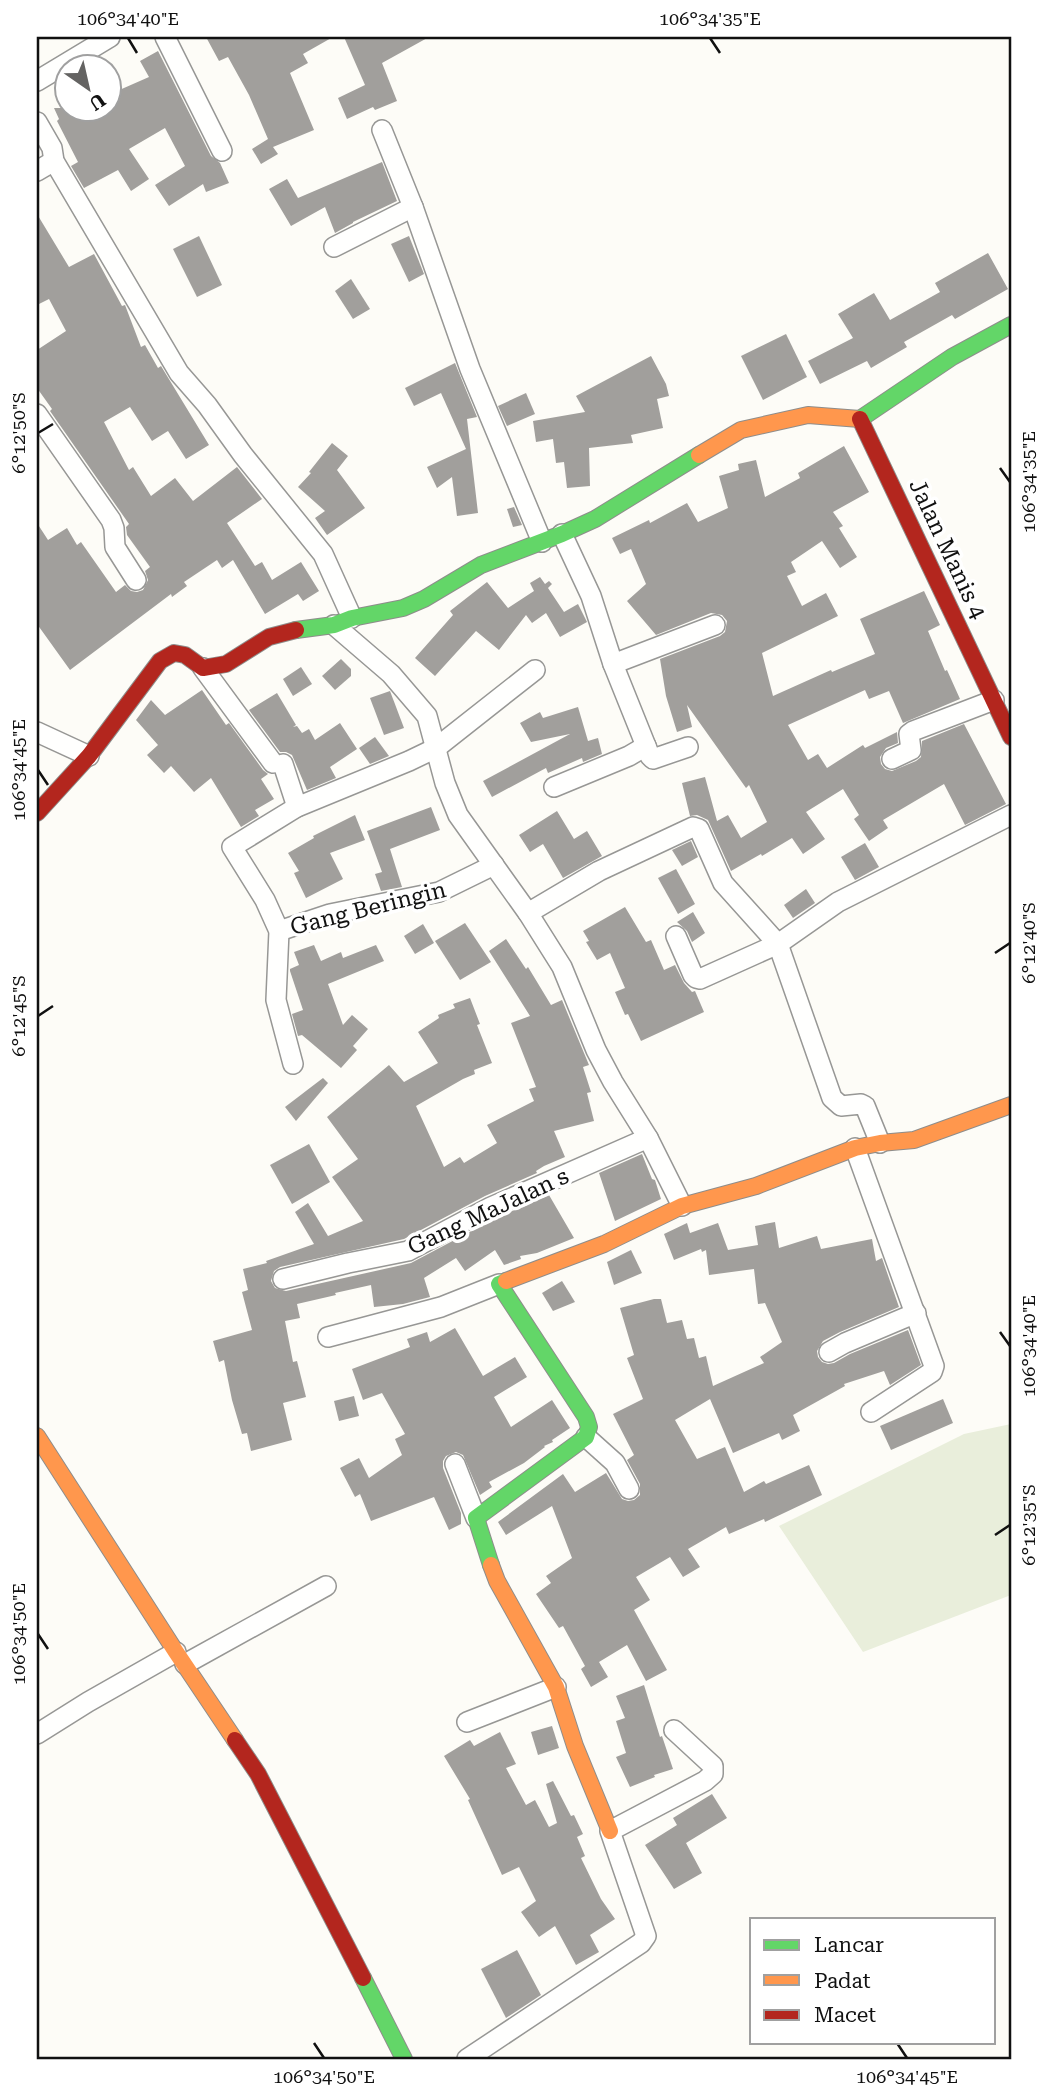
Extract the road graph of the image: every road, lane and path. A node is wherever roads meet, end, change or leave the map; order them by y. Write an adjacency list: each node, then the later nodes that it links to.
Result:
1 (110, 37): 3 (street)
2 (165, 37): 6 (street)
3 (37, 81)
4 (37, 122): 7 (street)
5 (382, 130): 9 (street)
6 (222, 151)
7 (54, 161): 8 (street); 17 (street)
8 (37, 171)
9 (414, 207): 10 (street); 15 (street)
10 (334, 247)
11 (1011, 325): 13 (street)
12 (37, 414): 16 (street)
13 (860, 419): 14 (street); 22 (street, Jalan Manis 4)
14 (562, 534): 15 (street); 19 (street)
15 (542, 542): 17 (street)
16 (136, 580)
17 (343, 622): 20 (street); 27 (street)
18 (715, 625): 19 (street)
19 (613, 664): 25 (street)
20 (203, 668): 28 (street); 31 (street)
21 (535, 670): 27 (street)
22 (987, 703): 24 (street, Jalan Manis 4); 29 (street)
23 (37, 732): 28 (street)
24 (1011, 737)
25 (646, 746): 26 (street); 30 (street)
26 (688, 747)
27 (436, 748): 31 (street); 34 (street)
28 (89, 756): 32 (street)
29 (892, 759)
30 (554, 787)
31 (297, 807): 36 (street)
32 (37, 814)
33 (1011, 814): 38 (street)
34 (494, 865): 35 (street); 36 (street, Gang Beringin)
35 (528, 913): 38 (street); 41 (street)
36 (279, 931): 39 (street)
37 (676, 936): 38 (street)
38 (778, 943): 42 (street)
39 (293, 1064)
40 (1011, 1105): 42 (street)
41 (648, 1138): 44 (street); 45 (street, Gang MaJalan s)
42 (880, 1143): 43 (street)
43 (855, 1148): 44 (street); 47 (street)
44 (682, 1206): 46 (street)
45 (283, 1279)
46 (499, 1283): 48 (street); 52 (street)
47 (916, 1313): 49 (street); 50 (street)
48 (328, 1337)
49 (830, 1352)
50 (871, 1412)
51 (37, 1436): 57 (street)
52 (586, 1437): 54 (street); 55 (street)
53 (455, 1464): 55 (street)
54 (629, 1489)
55 (477, 1518): 58 (street)
56 (326, 1586): 57 (street)
57 (181, 1658): 61 (street); 63 (street)
58 (556, 1688): 59 (street); 62 (street)
59 (467, 1722)
60 (674, 1730): 62 (street)
61 (37, 1734)
62 (610, 1831): 64 (street)
63 (404, 2059)
64 (467, 2059)

